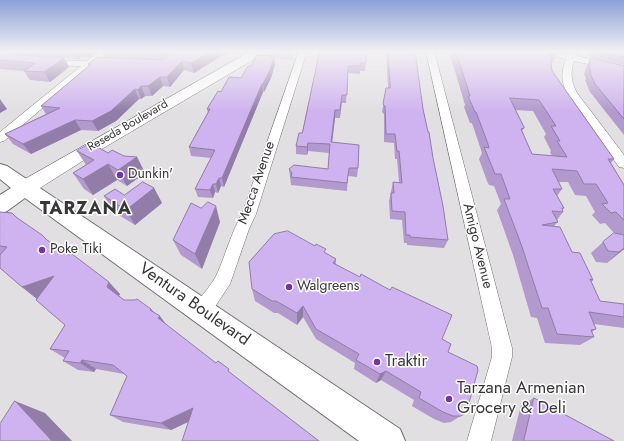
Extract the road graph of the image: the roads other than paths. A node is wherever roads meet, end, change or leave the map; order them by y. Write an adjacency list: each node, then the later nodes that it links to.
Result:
1 (80, 72): 6 (street)
2 (223, 72): 9 (main road, Reseda Boulevard)
3 (296, 72): 11 (street, Mecca Avenue)
4 (435, 72): 13 (street, Amigo Avenue)
5 (567, 72): 7 (street)
6 (0, 138)
7 (624, 164)
8 (0, 170): 9 (main road, Ventura Boulevard)
9 (25, 188): 10 (main road, Reseda Boulevard); 11 (main road, Ventura Boulevard)
10 (0, 206)
11 (202, 310): 12 (main road, Ventura Boulevard)
12 (388, 441)
13 (479, 441)

